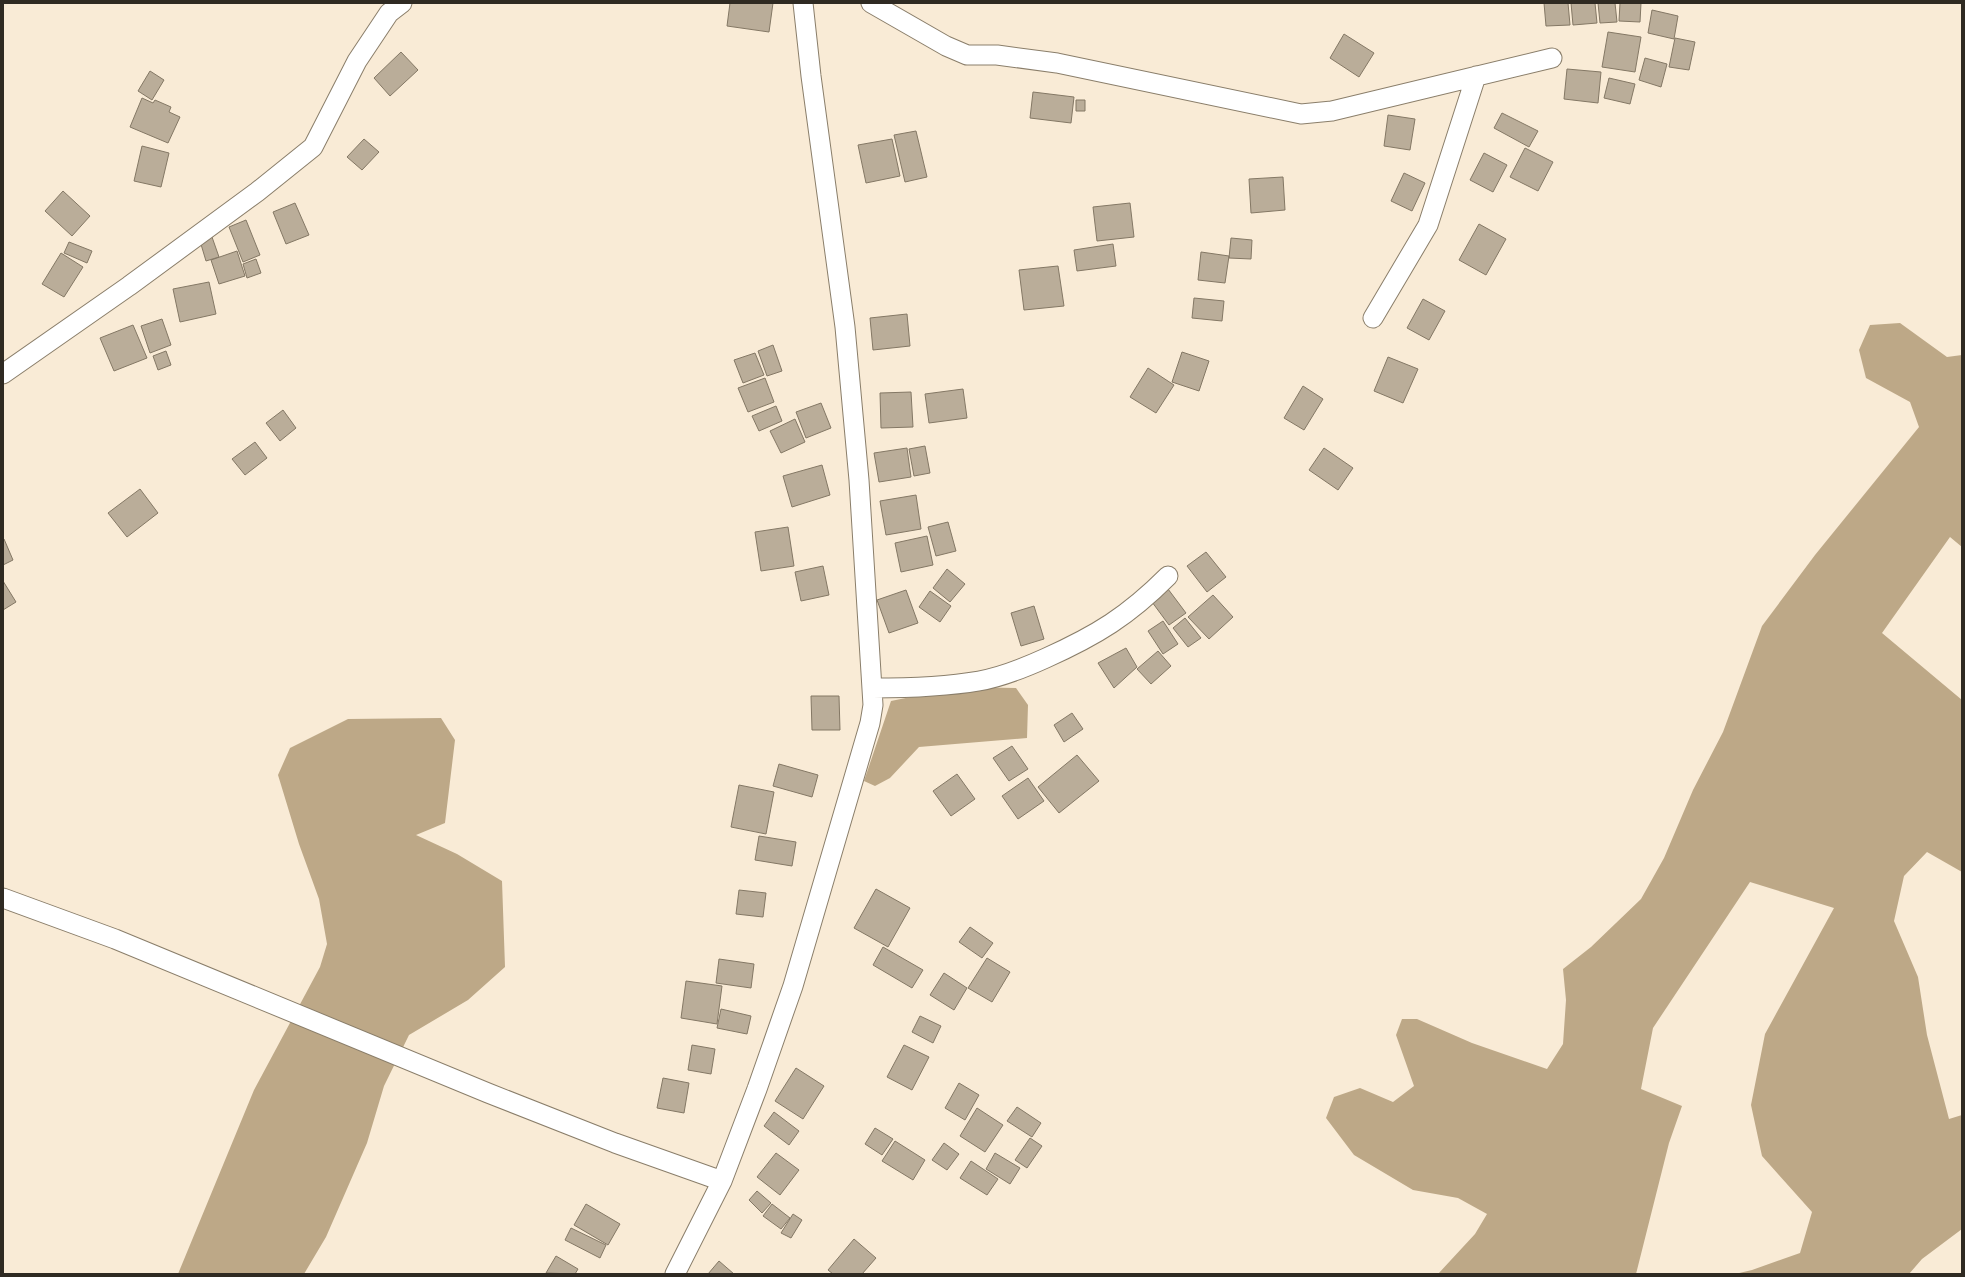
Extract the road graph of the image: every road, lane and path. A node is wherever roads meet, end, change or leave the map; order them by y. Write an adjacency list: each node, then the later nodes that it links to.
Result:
1 (402, 3): 7 (street)
2 (803, 3): 9 (street)
3 (871, 3): 5 (street)
4 (1552, 58): 5 (street)
5 (1476, 76): 6 (street)
6 (1373, 318)
7 (3, 374)
8 (1168, 576): 9 (street)
9 (873, 688): 11 (street)
10 (3, 898): 11 (street)
11 (722, 1181): 12 (street)
12 (674, 1274)

